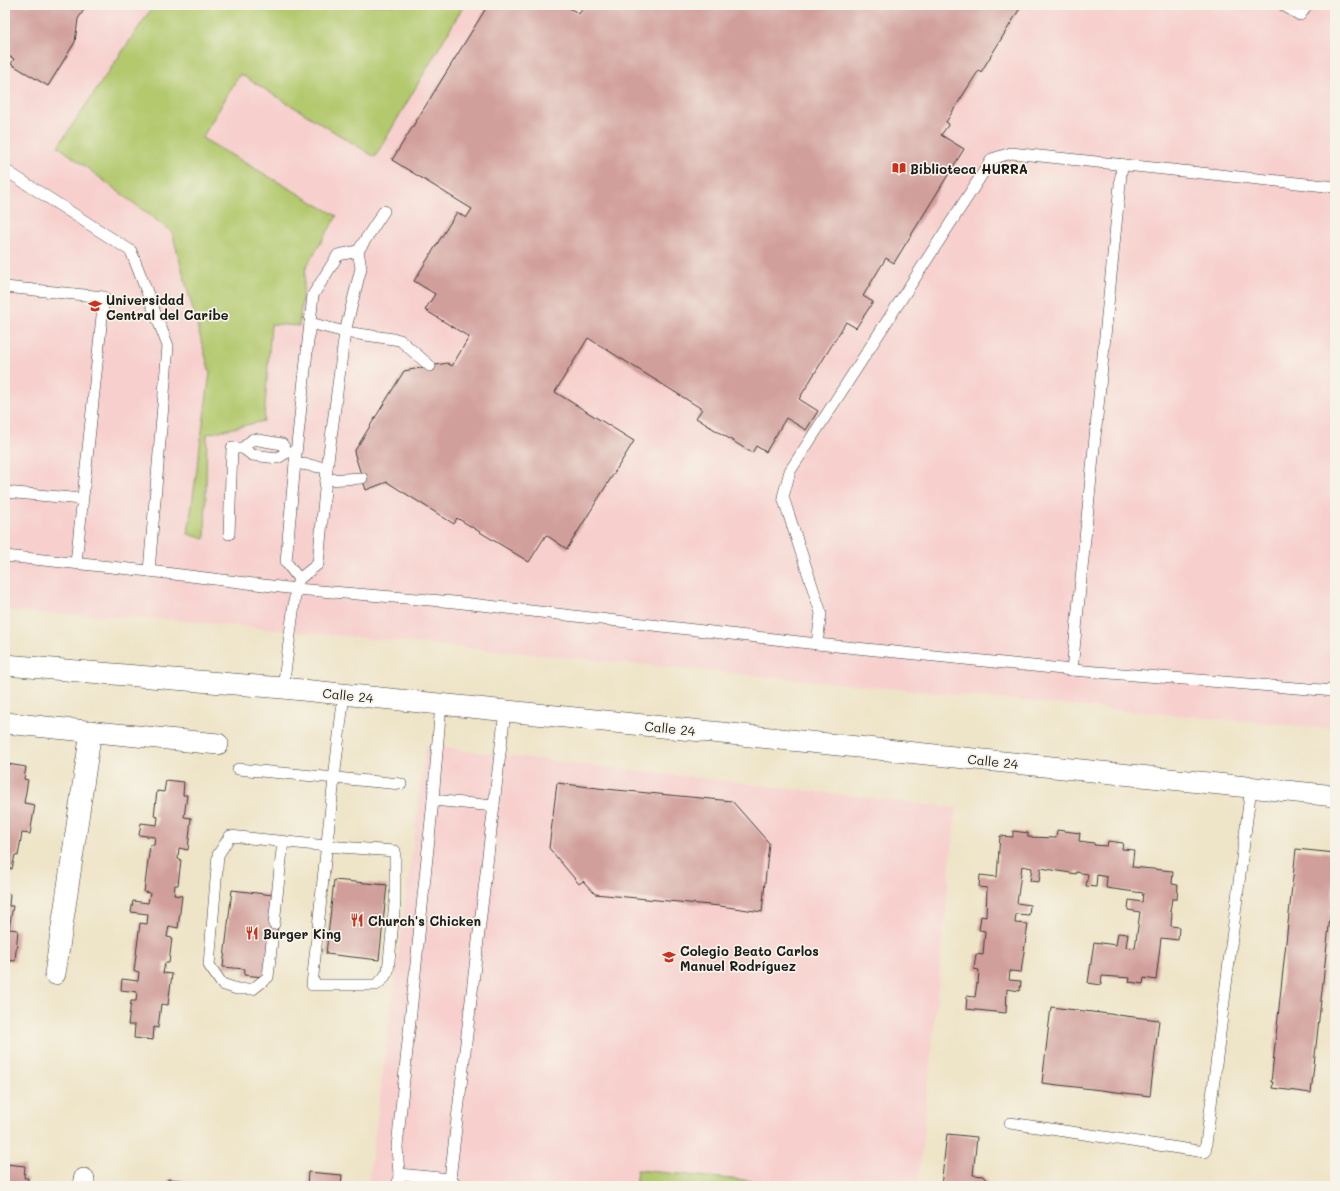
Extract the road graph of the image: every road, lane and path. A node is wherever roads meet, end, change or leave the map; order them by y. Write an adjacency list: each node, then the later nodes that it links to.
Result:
1 (1283, 5): 2 (lane)
2 (1307, 5)
3 (1122, 164): 5 (lane); 24 (lane); 26 (lane)
4 (5, 170): 22 (lane)
5 (1335, 186)
6 (384, 211): 7 (lane)
7 (358, 251): 9 (lane); 10 (lane)
8 (5, 287): 18 (lane)
9 (310, 323): 10 (lane); 13 (lane)
10 (345, 332): 11 (lane); 14 (lane)
11 (430, 366)
12 (243, 448): 13 (lane); 13 (lane); 19 (lane)
13 (293, 456): 14 (lane); 23 (lane)
14 (327, 468): 16 (lane)
15 (362, 478): 16 (lane)
16 (327, 480): 23 (lane)
17 (5, 492): 18 (lane)
18 (82, 499): 21 (lane)
19 (229, 534)
20 (5, 556): 21 (lane)
21 (76, 564): 22 (lane)
22 (149, 572): 23 (lane)
23 (297, 584): 24 (lane); 27 (lane)
24 (817, 644): 26 (lane)
25 (5, 665): 27 (street, Calle 24)
26 (1072, 670): 28 (lane)
27 (284, 688): 29 (street, Calle 24)
28 (1335, 691)
29 (344, 694): 30 (street, Calle 24); 36 (lane)
30 (441, 704): 31 (street, Calle 24); 40 (lane)
31 (505, 711): 38 (street, Calle 24); 41 (lane)
32 (5, 723): 33 (street)
33 (91, 731): 34 (street); 46 (street)
34 (218, 744)
35 (238, 769): 36 (lane)
36 (333, 779): 37 (lane); 43 (lane)
37 (401, 784)
38 (1251, 786): 39 (street, Calle 24); 47 (lane)
39 (1335, 796)
40 (433, 800): 41 (lane); 48 (lane)
41 (494, 806): 49 (lane)
42 (283, 841): 43 (lane); 44 (lane); 45 (lane)
43 (326, 846): 43 (lane)
44 (274, 924)
45 (272, 941)
46 (55, 974)
47 (1010, 1123)
48 (399, 1174): 49 (lane); 50 (lane)
49 (454, 1183)
50 (398, 1186)

